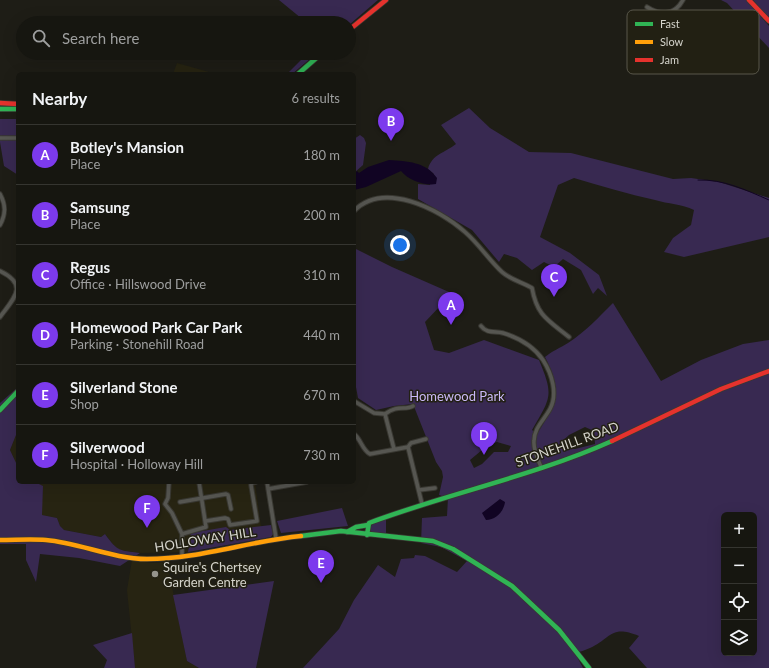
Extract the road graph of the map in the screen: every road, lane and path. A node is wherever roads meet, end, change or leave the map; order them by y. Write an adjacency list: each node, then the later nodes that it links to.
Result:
1 (386, 0): 10 (main road)
2 (683, 0): 6 (street)
3 (749, 0): 8 (main road)
4 (647, 7): 5 (street)
5 (654, 10)
6 (676, 10)
7 (759, 10): 9 (main road)
8 (759, 10)
9 (769, 21)
10 (356, 24)
11 (314, 60): 12 (main road)
12 (300, 72)
13 (0, 103): 14 (main road)
14 (16, 104)
15 (0, 109): 16 (main road)
16 (16, 109)
17 (0, 138): 18 (street)
18 (16, 138)
19 (0, 194): 21 (street)
20 (356, 209): 27 (street)
21 (0, 225)
22 (0, 271): 23 (street)
23 (16, 283)
24 (16, 294): 25 (street)
25 (0, 317)
26 (481, 326): 38 (street)
27 (569, 337)
28 (769, 371): 38 (main road, STONEHILL ROAD)
29 (16, 393): 32 (main road)
30 (356, 402): 33 (street)
31 (413, 406): 33 (street)
32 (0, 410)
33 (385, 414): 37 (street)
34 (356, 436): 37 (street)
35 (426, 439): 36 (street)
36 (408, 447): 37 (street); 46 (street)
37 (394, 449)
38 (541, 467): 49 (main road, STONEHILL ROAD)
39 (169, 484): 54 (street)
40 (199, 484): 47 (street)
41 (252, 484): 51 (street)
42 (267, 484): 45 (street)
43 (296, 484): 45 (street)
44 (435, 488): 46 (street)
45 (268, 489): 56 (street)
46 (419, 490): 49 (street)
47 (202, 498): 48 (street); 50 (street); 51 (street)
48 (180, 502)
49 (422, 504): 52 (main road, STONEHILL ROAD)
50 (231, 509)
51 (206, 521): 54 (street)
52 (368, 525): 53 (main road, STONEHILL ROAD); 55 (main road)
53 (348, 532): 55 (main road, HOLLOWAY HILL); 56 (main road, HOLLOWAY HILL)
54 (182, 534): 58 (street)
55 (367, 535): 59 (main road, HOLLOWAY HILL)
56 (276, 538): 58 (main road, HOLLOWAY HILL)
57 (0, 540): 58 (main road, HOLLOWAY HILL)
58 (182, 557)
59 (589, 668)

